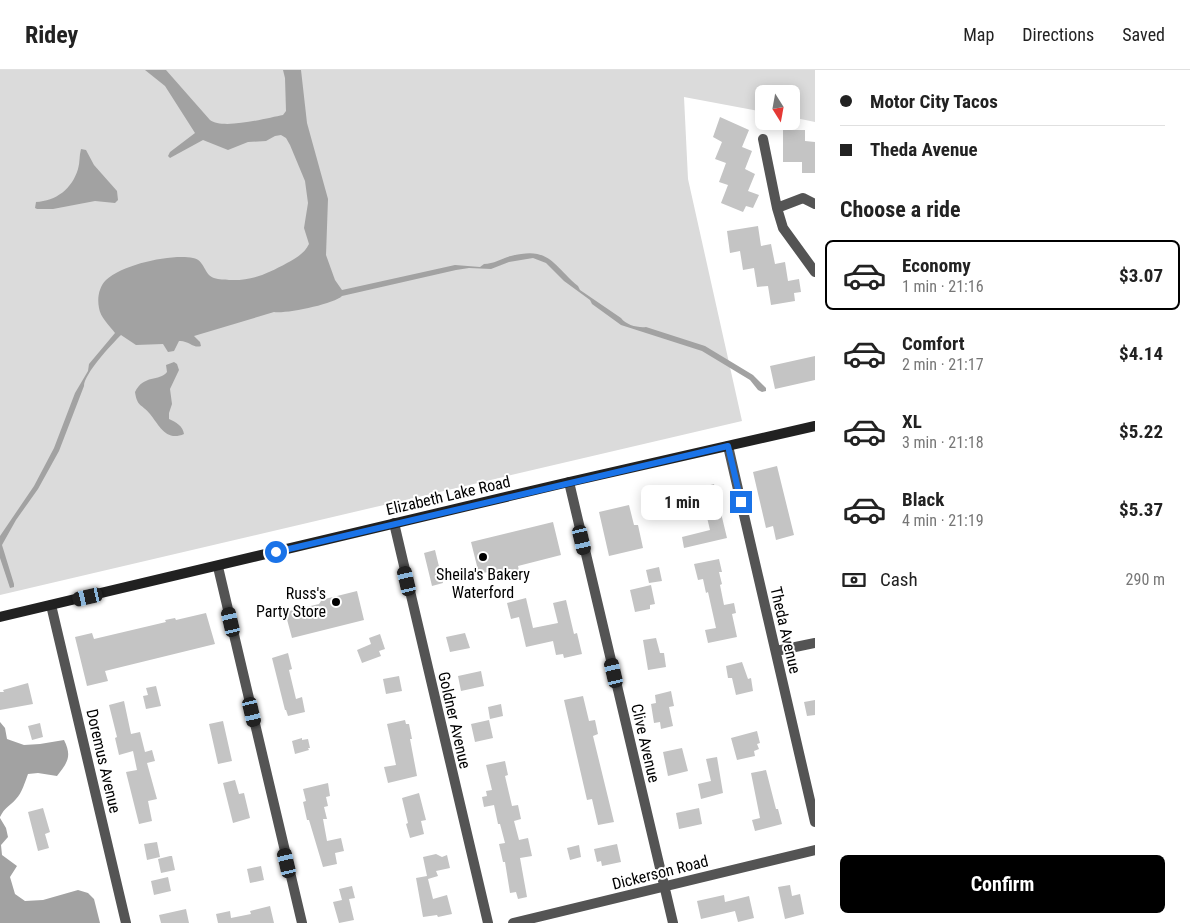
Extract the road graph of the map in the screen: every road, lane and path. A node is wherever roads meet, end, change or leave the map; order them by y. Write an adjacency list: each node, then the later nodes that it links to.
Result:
1 (763, 139): 3 (street)
2 (815, 204): 3 (street)
3 (777, 208): 4 (street)
4 (815, 272)
5 (815, 426): 6 (main road, Elizabeth Lake Road)
6 (728, 446): 7 (main road, Elizabeth Lake Road); 13 (street, Theda Avenue)
7 (569, 482): 8 (main road, Elizabeth Lake Road); 16 (street, Clive Avenue)
8 (394, 523): 9 (main road, Elizabeth Lake Road); 19 (street, Goldner Avenue)
9 (218, 567): 10 (main road, Elizabeth Lake Road); 18 (street)
10 (52, 605): 11 (main road, Elizabeth Lake Road); 17 (street, Doremus Avenue)
11 (0, 617)
12 (815, 642): 13 (street)
13 (776, 652): 14 (street, Theda Avenue)
14 (815, 822)
15 (815, 850): 16 (street, Dickerson Road)
16 (665, 886): 20 (street, Dickerson Road); 21 (street, Clive Avenue)
17 (126, 923)
18 (302, 923)
19 (488, 923)
20 (513, 923)
21 (673, 923)

